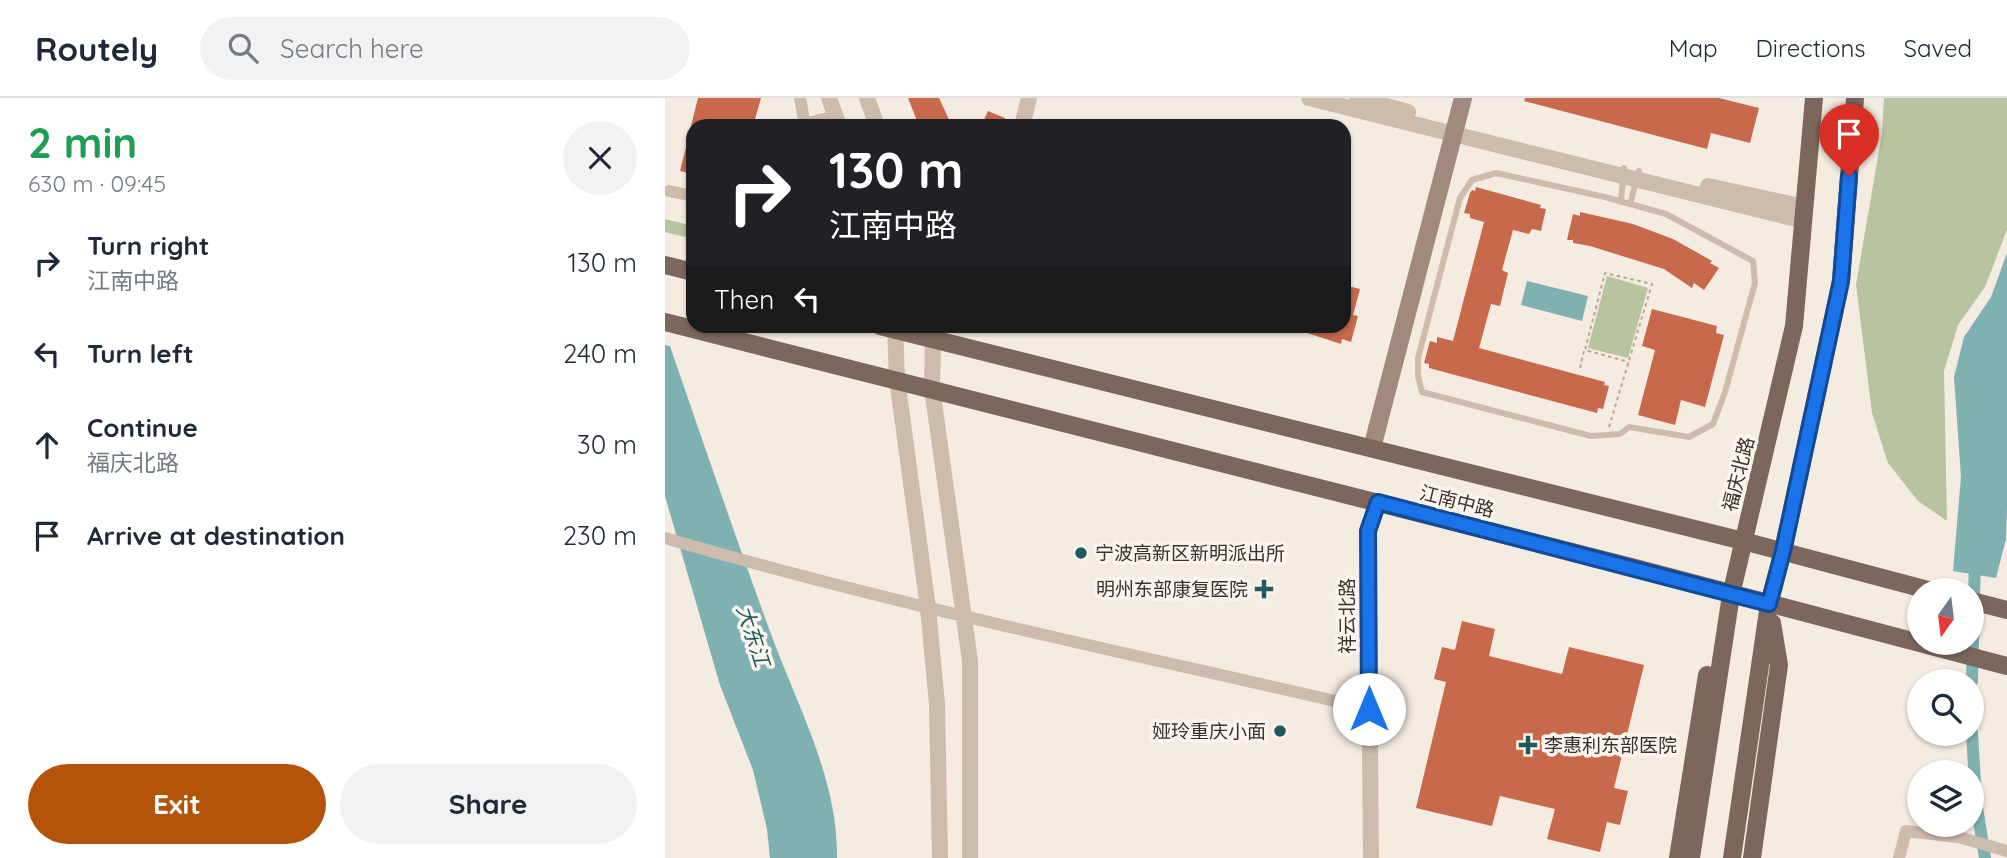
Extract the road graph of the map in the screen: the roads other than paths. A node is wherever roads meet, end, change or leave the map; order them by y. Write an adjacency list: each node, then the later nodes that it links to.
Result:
1 (800, 98): 10 (street)
2 (829, 98): 11 (street)
3 (867, 98): 12 (street)
4 (1029, 98): 13 (street)
5 (1309, 98): 14 (street)
6 (1357, 98): 14 (street)
7 (1463, 98): 14 (main road)
8 (1814, 98): 20 (main road, 福庆北路)
9 (1855, 98): 33 (main road)
10 (804, 119)
11 (836, 119)
12 (874, 119)
13 (1024, 119)
14 (1455, 129): 15 (street); 29 (main road)
15 (1631, 174): 18 (lane); 19 (lane); 20 (street)
16 (669, 191): 17 (street)
17 (686, 195)
18 (1621, 201): 19 (lane); 19 (lane)
19 (1630, 204)
20 (1804, 214): 32 (main road, 福庆北路)
21 (665, 322): 22 (main road, 江南中路)
22 (686, 328)
23 (706, 333): 27 (main road, 江南中路)
24 (891, 333): 27 (street)
25 (931, 333): 28 (street)
26 (935, 333): 29 (main road, 江南中路)
27 (897, 379): 28 (main road, 江南中路); 38 (street)
28 (932, 388): 30 (main road, 江南中路); 40 (street)
29 (1372, 448): 32 (main road, 江南中路)
30 (1378, 502): 35 (main road, 江南中路); 42 (street, 祥云北路)
31 (665, 538): 38 (street)
32 (1743, 541): 33 (main road, 江南中路); 35 (main road, 福庆北路)
33 (1783, 551): 34 (main road, 江南中路); 36 (main road)
34 (1907, 584)
35 (1731, 595): 36 (main road, 江南中路); 47 (main road); 48 (main road, 福庆北路)
36 (1769, 604): 41 (main road, 江南中路); 49 (main road); 50 (main road)
37 (1985, 604): 39 (main road)
38 (928, 608): 40 (street); 44 (street)
39 (2007, 610)
40 (963, 615): 42 (street); 45 (street)
41 (2006, 665)
42 (1369, 709): 46 (street, 祥云北路)
43 (2007, 851): 51 (street)
44 (940, 858)
45 (970, 858)
46 (1371, 858)
47 (1678, 858)
48 (1691, 858)
49 (1733, 858)
50 (1752, 858)
51 (1899, 858)

